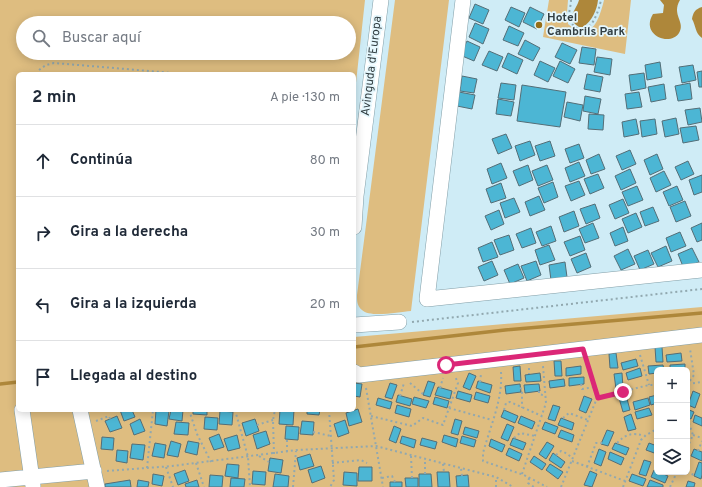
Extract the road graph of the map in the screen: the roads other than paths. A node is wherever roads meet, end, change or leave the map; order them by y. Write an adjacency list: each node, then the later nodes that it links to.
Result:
1 (380, 0): 3 (street, Avinguda d'Europa)
2 (463, 0): 4 (street)
3 (356, 196)
4 (702, 270)
5 (399, 322): 6 (street)
6 (356, 325)
7 (695, 336): 8 (street)
8 (359, 373)
9 (22, 412): 14 (street)
10 (80, 412): 11 (street)
11 (94, 471): 12 (street); 15 (street)
12 (67, 480): 14 (street)
13 (1, 481): 14 (street)
14 (32, 482)
15 (97, 487)

